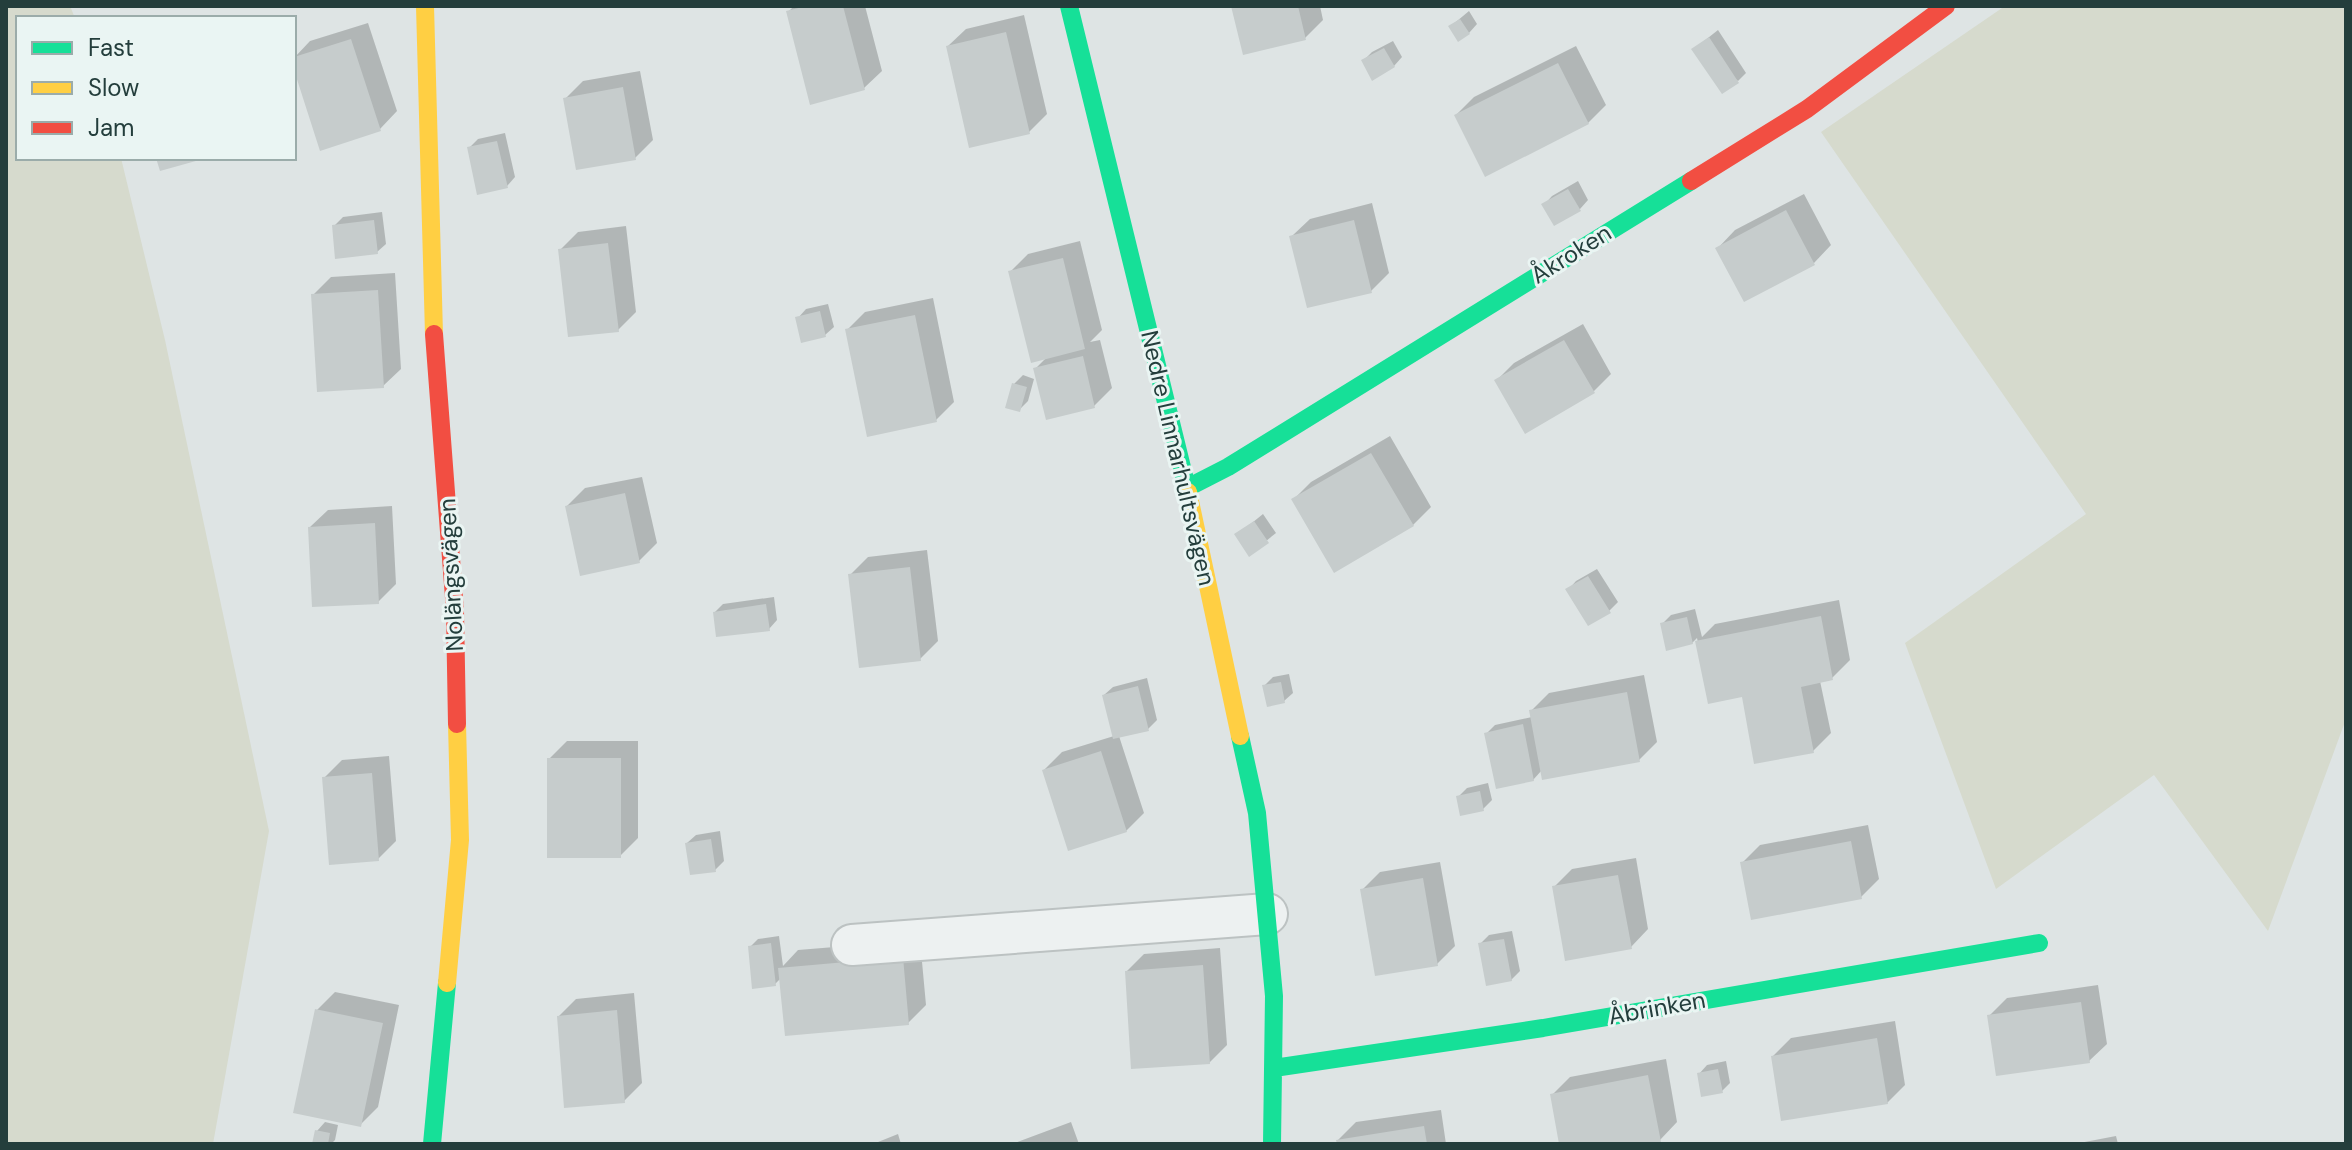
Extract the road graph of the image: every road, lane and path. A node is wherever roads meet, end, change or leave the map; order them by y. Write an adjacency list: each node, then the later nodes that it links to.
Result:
1 (425, 6): 9 (street, Nolängsvägen)
2 (1069, 6): 4 (street, Nedre Linnarhultsvägen)
3 (1946, 6): 4 (street, Åkroken)
4 (1187, 488): 5 (street, Nedre Linnarhultsvägen)
5 (1267, 914): 7 (street); 8 (street, Nedre Linnarhultsvägen)
6 (2039, 943): 8 (street, Åbrinken)
7 (852, 945)
8 (1274, 1068): 10 (street, Nedre Linnarhultsvägen)
9 (432, 1144)
10 (1272, 1144)

